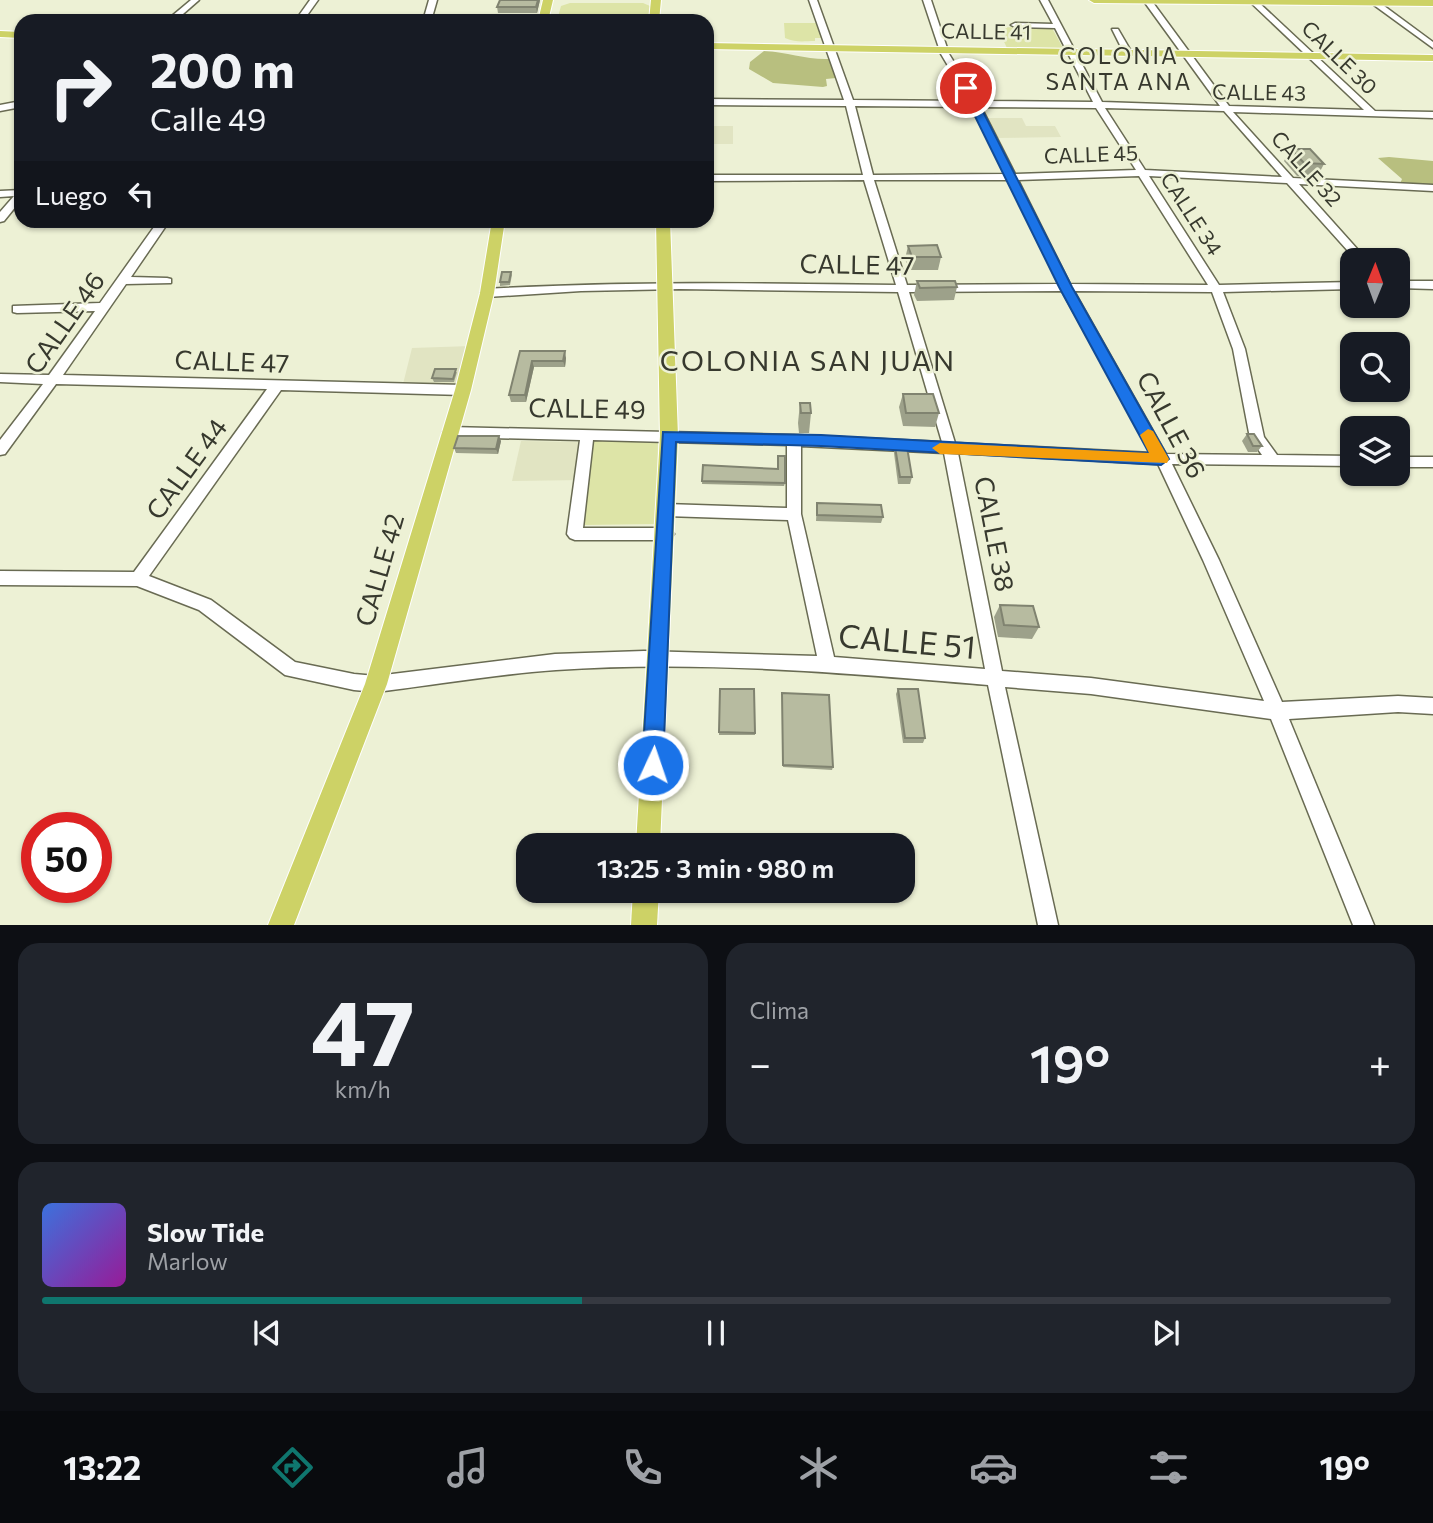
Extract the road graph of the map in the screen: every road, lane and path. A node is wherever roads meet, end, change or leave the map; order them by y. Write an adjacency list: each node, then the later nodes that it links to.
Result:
1 (195, 0): 10 (street)
2 (813, 0): 16 (street, CALLE 38)
3 (927, 0): 17 (street, CALLE 36)
4 (1044, 0): 12 (street, CALLE 34)
5 (1094, 0): 6 (main road)
6 (1147, 0): 7 (main road); 20 (street, CALLE 32)
7 (1252, 1): 8 (main road); 21 (street, CALLE 30)
8 (1372, 1): 9 (main road); 15 (street)
9 (1433, 3)
10 (178, 14)
11 (1015, 25): 12 (street)
12 (1056, 26): 18 (street, CALLE 34)
13 (1115, 31): 19 (street)
14 (714, 46): 16 (main road, CALLE 41)
15 (1433, 46)
16 (828, 49): 17 (main road, CALLE 41); 24 (street, CALLE 38)
17 (944, 51): 18 (main road, CALLE 41); 25 (street, CALLE 36)
18 (1070, 52): 19 (main road, CALLE 41); 26 (street, CALLE 34)
19 (1128, 53): 20 (main road, CALLE 41)
20 (1186, 54): 21 (main road, CALLE 41); 27 (street, CALLE 32)
21 (1313, 56): 22 (main road, CALLE 41); 28 (street, CALLE 30)
22 (1433, 58)
23 (714, 102): 24 (street, CALLE 43)
24 (850, 104): 25 (street, CALLE 43); 31 (street, CALLE 38)
25 (976, 105): 26 (street, CALLE 43); 32 (street, CALLE 36)
26 (1099, 106): 27 (street, CALLE 43); 30 (street, CALLE 34)
27 (1228, 111): 28 (street, CALLE 43); 34 (street, CALLE 32)
28 (1372, 113): 29 (street, CALLE 43)
29 (1433, 115)
30 (1141, 173): 32 (street, CALLE 45); 34 (street, CALLE 45); 50 (street, CALLE 34)
31 (868, 176): 32 (street, CALLE 45); 33 (street, CALLE 45); 49 (street, CALLE 38)
32 (1010, 177): 48 (street, CALLE 36)
33 (714, 178)
34 (1292, 182): 35 (street, CALLE 45); 41 (street, CALLE 32)
35 (1433, 188)
36 (14, 202): 37 (street)
37 (0, 219)
38 (159, 228): 42 (street, CALLE 46)
39 (498, 228): 51 (main road, CALLE 42)
40 (663, 228): 47 (main road)
41 (1351, 248)
42 (123, 280): 43 (street); 52 (street, CALLE 46)
43 (167, 281)
44 (1410, 284): 46 (street)
45 (1340, 285): 50 (street, CALLE 47)
46 (1433, 285)
47 (665, 286): 49 (street, CALLE 47); 51 (street, CALLE 47); 60 (main road)
48 (1066, 287): 49 (street, CALLE 47); 50 (street, CALLE 47); 64 (street, CALLE 36)
49 (904, 289): 62 (street, CALLE 38)
50 (1216, 289): 65 (street, CALLE 34)
51 (487, 293): 57 (main road, CALLE 42)
52 (104, 307): 53 (street); 55 (street, CALLE 46)
53 (17, 309)
54 (0, 377): 55 (street, CALLE 47)
55 (54, 378): 56 (street, CALLE 47); 63 (street, CALLE 46)
56 (276, 387): 57 (street, CALLE 47); 73 (street, CALLE 44)
57 (463, 390): 58 (main road, CALLE 42)
58 (450, 432): 59 (street, CALLE 49); 77 (main road, CALLE 42)
59 (587, 435): 60 (street, CALLE 49); 71 (street)
60 (668, 436): 61 (street, CALLE 49); 69 (main road)
61 (794, 440): 62 (street, CALLE 49); 70 (street)
62 (951, 449): 64 (street, CALLE 49); 76 (street, CALLE 38)
63 (0, 450)
64 (1161, 459): 65 (street, CALLE 49); 79 (street, CALLE 36)
65 (1274, 461): 66 (street, CALLE 49)
66 (1340, 461)
67 (1410, 462): 68 (street)
68 (1433, 462)
69 (666, 510): 70 (street); 71 (main road)
70 (794, 514): 75 (street)
71 (666, 534): 74 (main road)
72 (0, 578): 73 (street)
73 (138, 579): 77 (street)
74 (659, 659): 75 (street, CALLE 51); 77 (street, CALLE 51); 80 (main road)
75 (827, 664): 76 (street, CALLE 51)
76 (995, 679): 79 (street, CALLE 51); 84 (street, CALLE 38)
77 (376, 684): 82 (main road, CALLE 42)
78 (1433, 706): 79 (street, CALLE 51)
79 (1277, 711): 85 (street, CALLE 36)
80 (649, 833)
81 (645, 903): 83 (main road)
82 (281, 925)
83 (644, 925)
84 (1048, 925)
85 (1364, 925)

